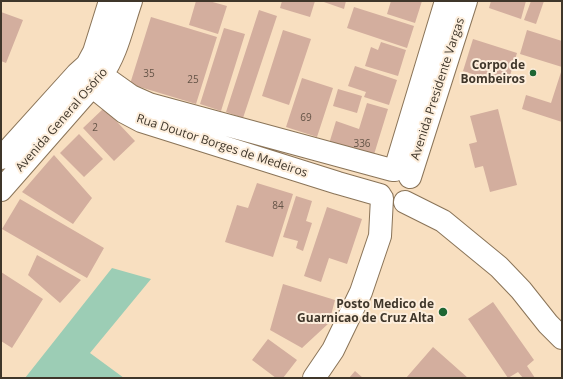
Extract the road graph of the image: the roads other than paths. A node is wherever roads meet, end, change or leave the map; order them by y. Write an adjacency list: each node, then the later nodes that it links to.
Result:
1 (110, 1): 5 (main road, Avenida General Osório)
2 (131, 1): 5 (main road, Avenida General Osório)
3 (446, 1): 7 (main road, Avenida Presidente Vargas)
4 (466, 1): 7 (main road, Avenida Presidente Vargas)
5 (89, 75): 6 (main road, Avenida General Osório); 7 (main road, Rua Doutor Borges de Medeiros); 8 (main road, Avenida General Osório)
6 (1, 158)
7 (397, 188): 9 (main road, Rua Doutor Borges de Medeiros); 11 (main road, Avenida Presidente Vargas)
8 (1, 190)
9 (555, 331): 10 (main road, Rua Doutor Borges de Medeiros)
10 (562, 356)
11 (314, 378)

